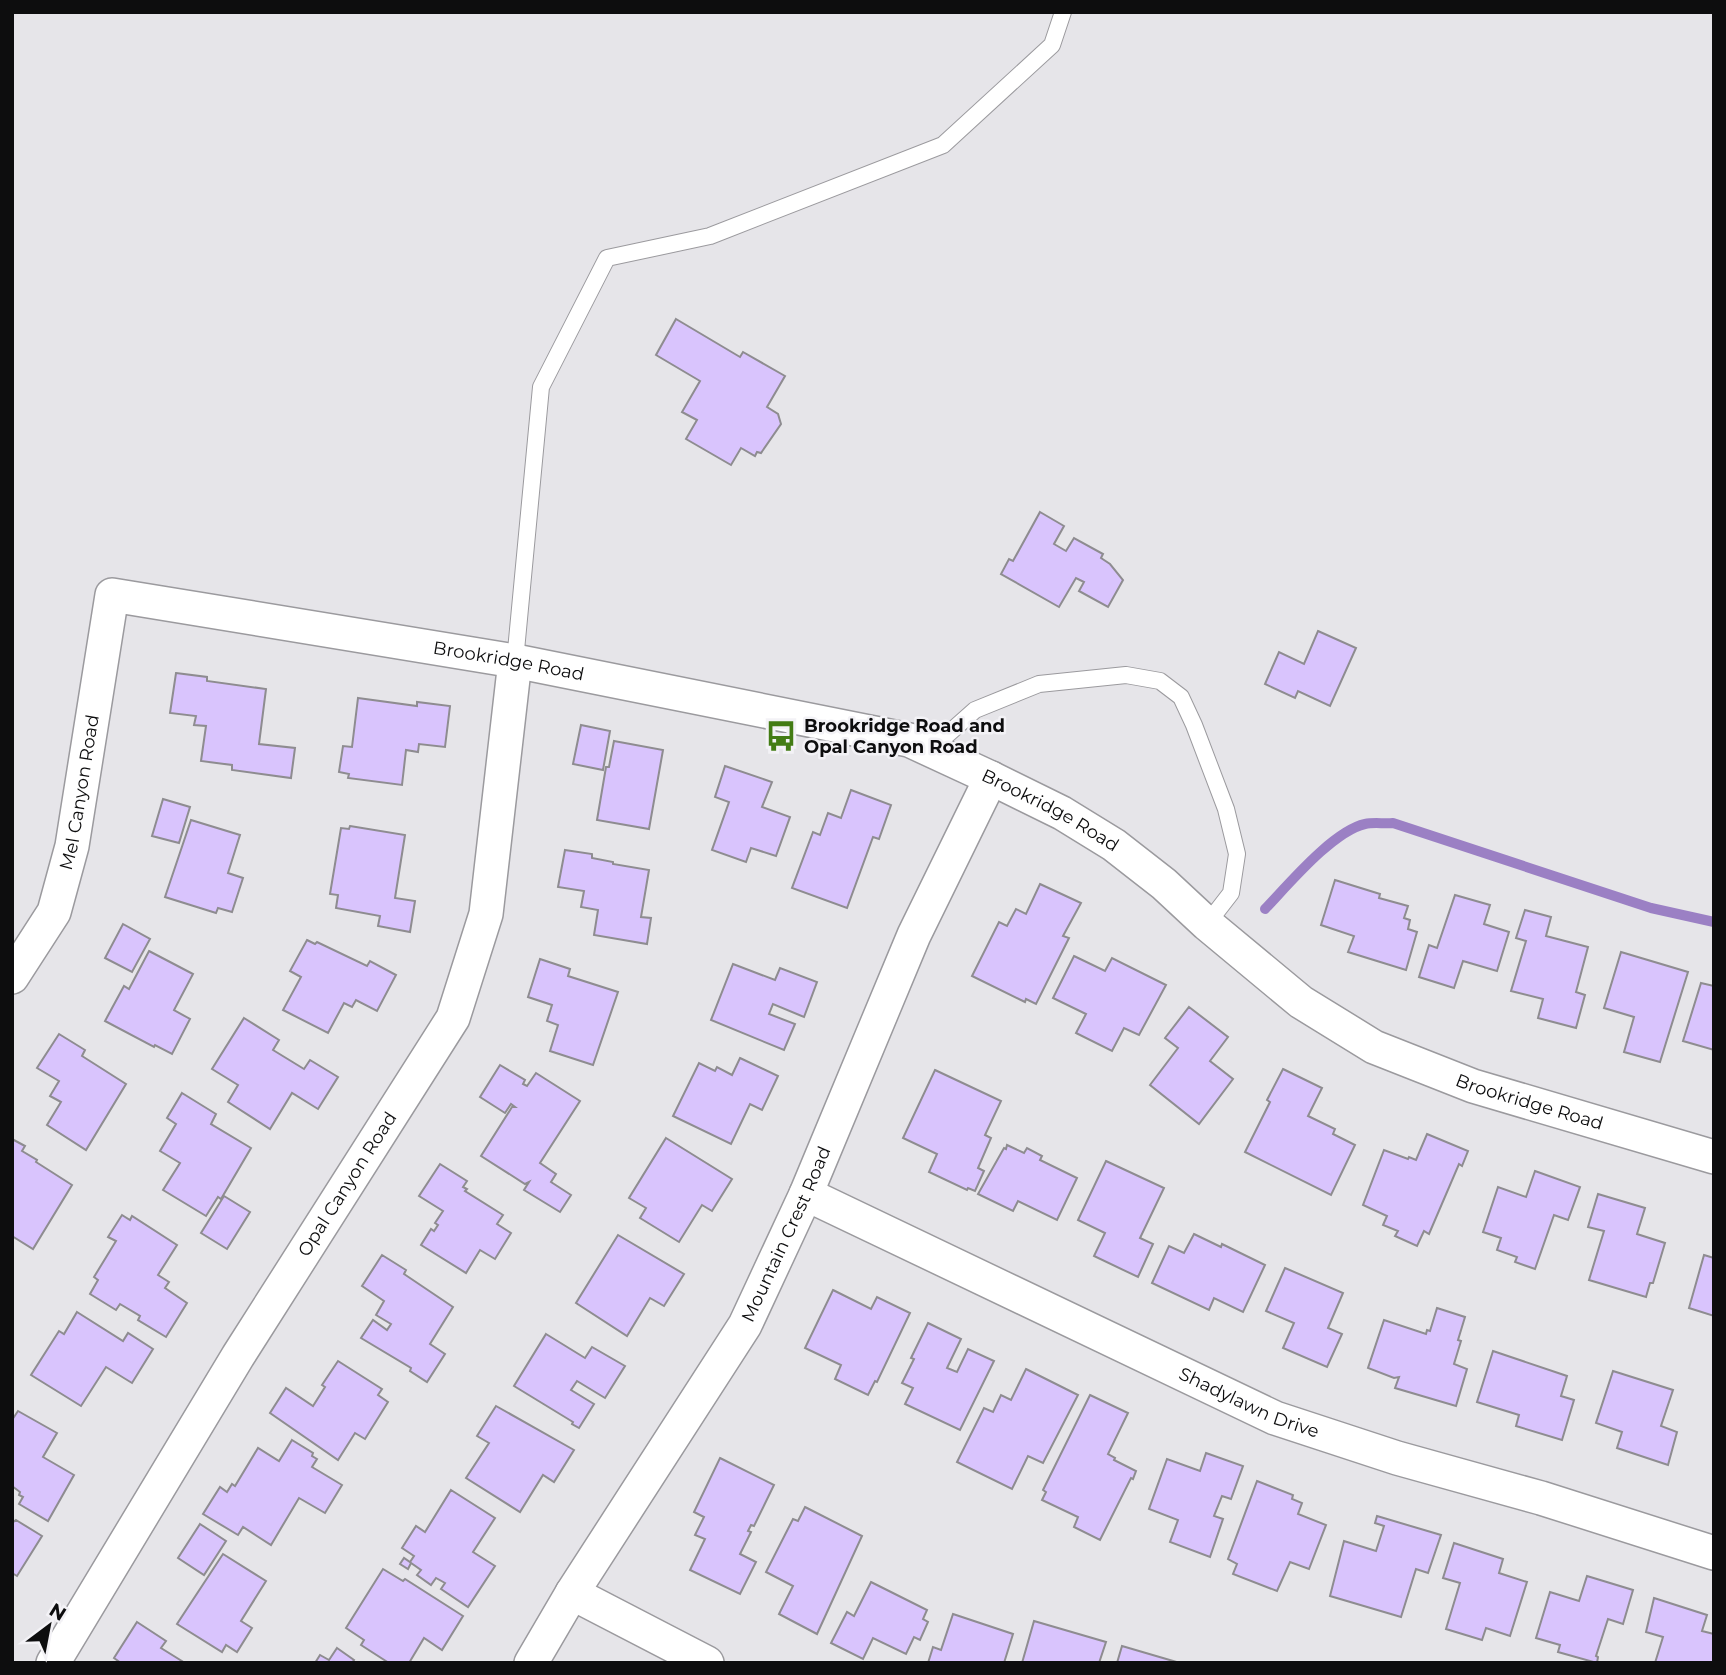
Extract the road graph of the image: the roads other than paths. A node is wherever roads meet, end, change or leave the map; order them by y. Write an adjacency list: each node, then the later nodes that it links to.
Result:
1 (1063, 12): 3 (lane)
2 (112, 594): 3 (street, Brookridge Road); 7 (street, Mel Canyon Road)
3 (515, 661): 4 (street, Brookridge Road); 12 (street, Opal Canyon Road)
4 (930, 750): 5 (street, Brookridge Road); 6 (lane)
5 (991, 778): 6 (street, Brookridge Road); 9 (street, Mountain Crest Road)
6 (1207, 924): 8 (street, Brookridge Road)
7 (12, 977)
8 (1714, 1157)
9 (806, 1194): 10 (street, Shadylawn Drive); 11 (street, Mountain Crest Road)
10 (1714, 1553)
11 (572, 1593): 13 (street, Mountain Crest Road); 14 (street)
12 (53, 1663)
13 (531, 1663)
14 (707, 1663)

